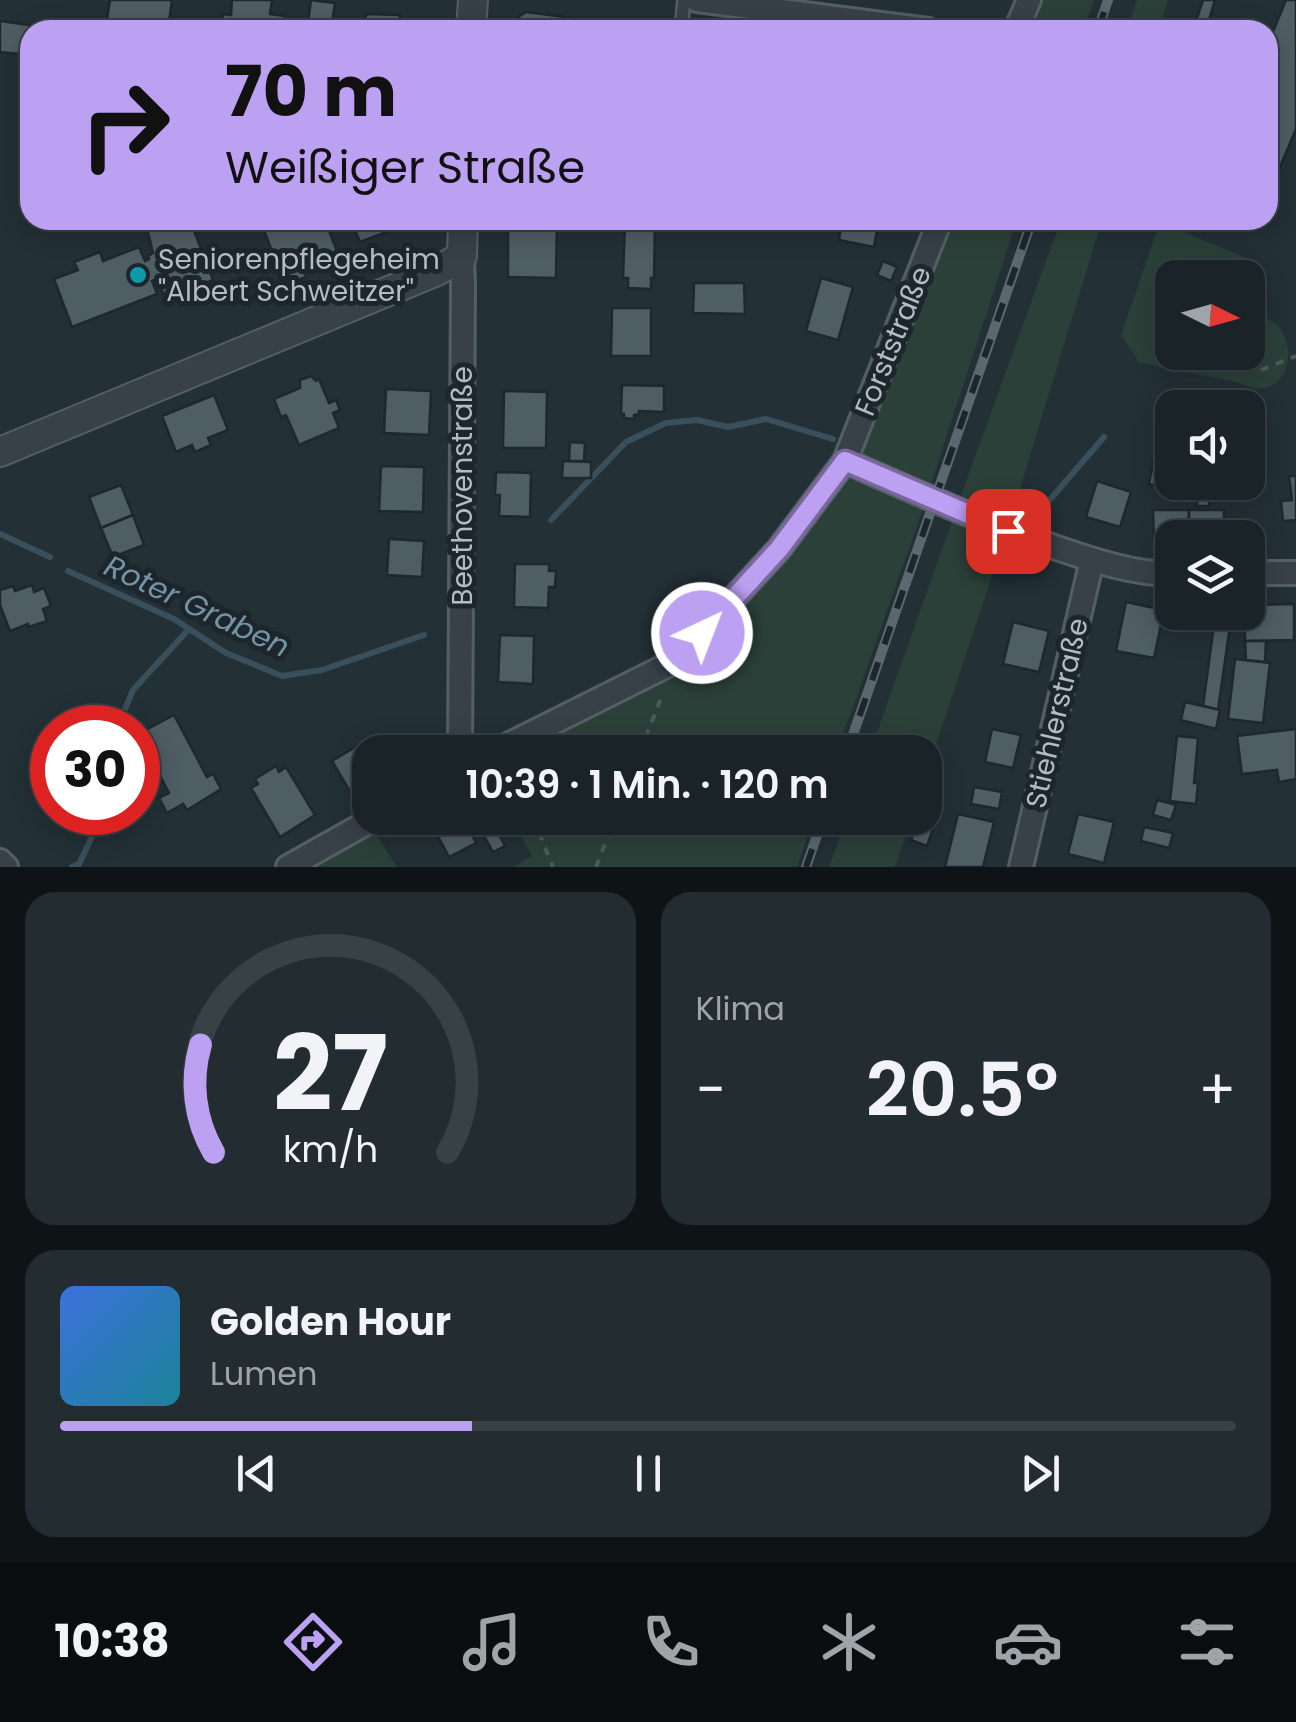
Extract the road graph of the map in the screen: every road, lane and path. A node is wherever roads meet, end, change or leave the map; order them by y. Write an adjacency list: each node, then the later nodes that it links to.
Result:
1 (696, 0): 2 (street)
2 (851, 20)
3 (463, 230): 5 (street, Beethovenstraße)
4 (936, 230): 9 (street, Forststraße)
5 (462, 256): 8 (street); 15 (street, Beethovenstraße)
6 (1296, 356): 7 (path)
7 (1265, 368)
8 (0, 452)
9 (845, 461): 10 (street); 14 (street, Forststraße)
10 (1092, 560): 11 (street); 26 (street, Stiehlerstraße)
11 (1155, 573)
12 (1265, 573): 13 (street)
13 (1296, 573)
14 (676, 661): 16 (street); 17 (path)
15 (460, 735)
16 (528, 735)
17 (647, 735)
18 (352, 831): 23 (street)
19 (540, 835): 24 (path)
20 (608, 835): 25 (path)
21 (0, 861): 22 (street)
22 (6, 867)
23 (288, 867)
24 (553, 867)
25 (596, 867)
26 (1022, 867)

